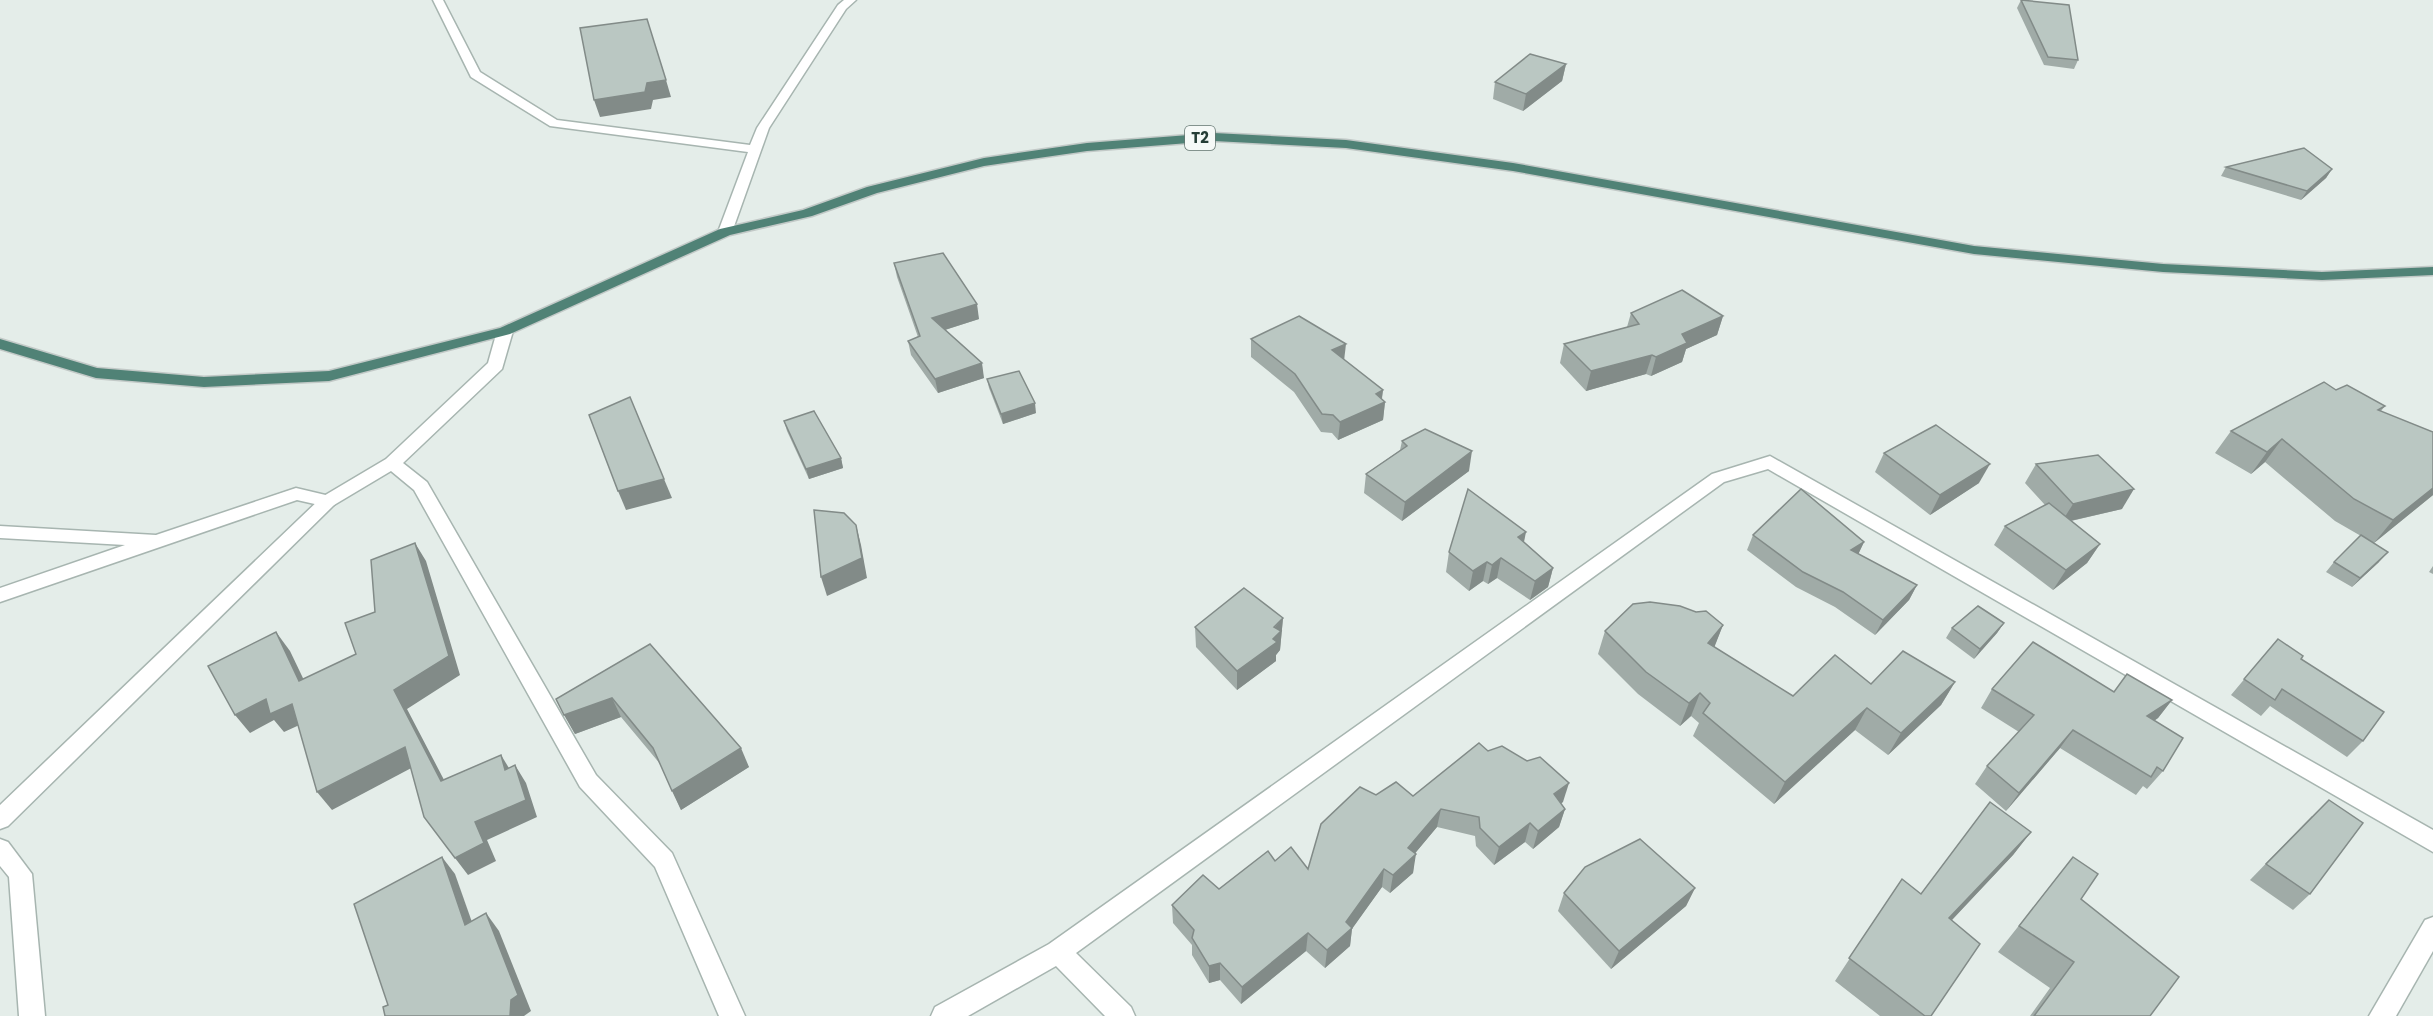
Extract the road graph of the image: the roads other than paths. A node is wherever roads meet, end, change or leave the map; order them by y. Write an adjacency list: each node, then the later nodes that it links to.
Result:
1 (438, 0): 3 (street)
2 (851, 0): 3 (street)
3 (755, 149): 4 (street)
4 (725, 232): 5 (highway, T2); 6 (highway, T2)
5 (2433, 271)
6 (505, 331): 7 (highway, T2); 8 (street)
7 (0, 344)
8 (392, 463): 9 (street); 19 (street)
9 (328, 501): 11 (street); 13 (street)
10 (0, 532): 11 (street)
11 (161, 540): 12 (street)
12 (0, 595)
13 (0, 819)
14 (2433, 842): 17 (street)
15 (0, 849): 18 (street)
16 (2433, 928): 22 (street)
17 (1058, 952): 20 (street); 21 (street)
18 (32, 1016)
19 (732, 1016)
20 (944, 1016)
21 (1122, 1016)
22 (2382, 1016)

